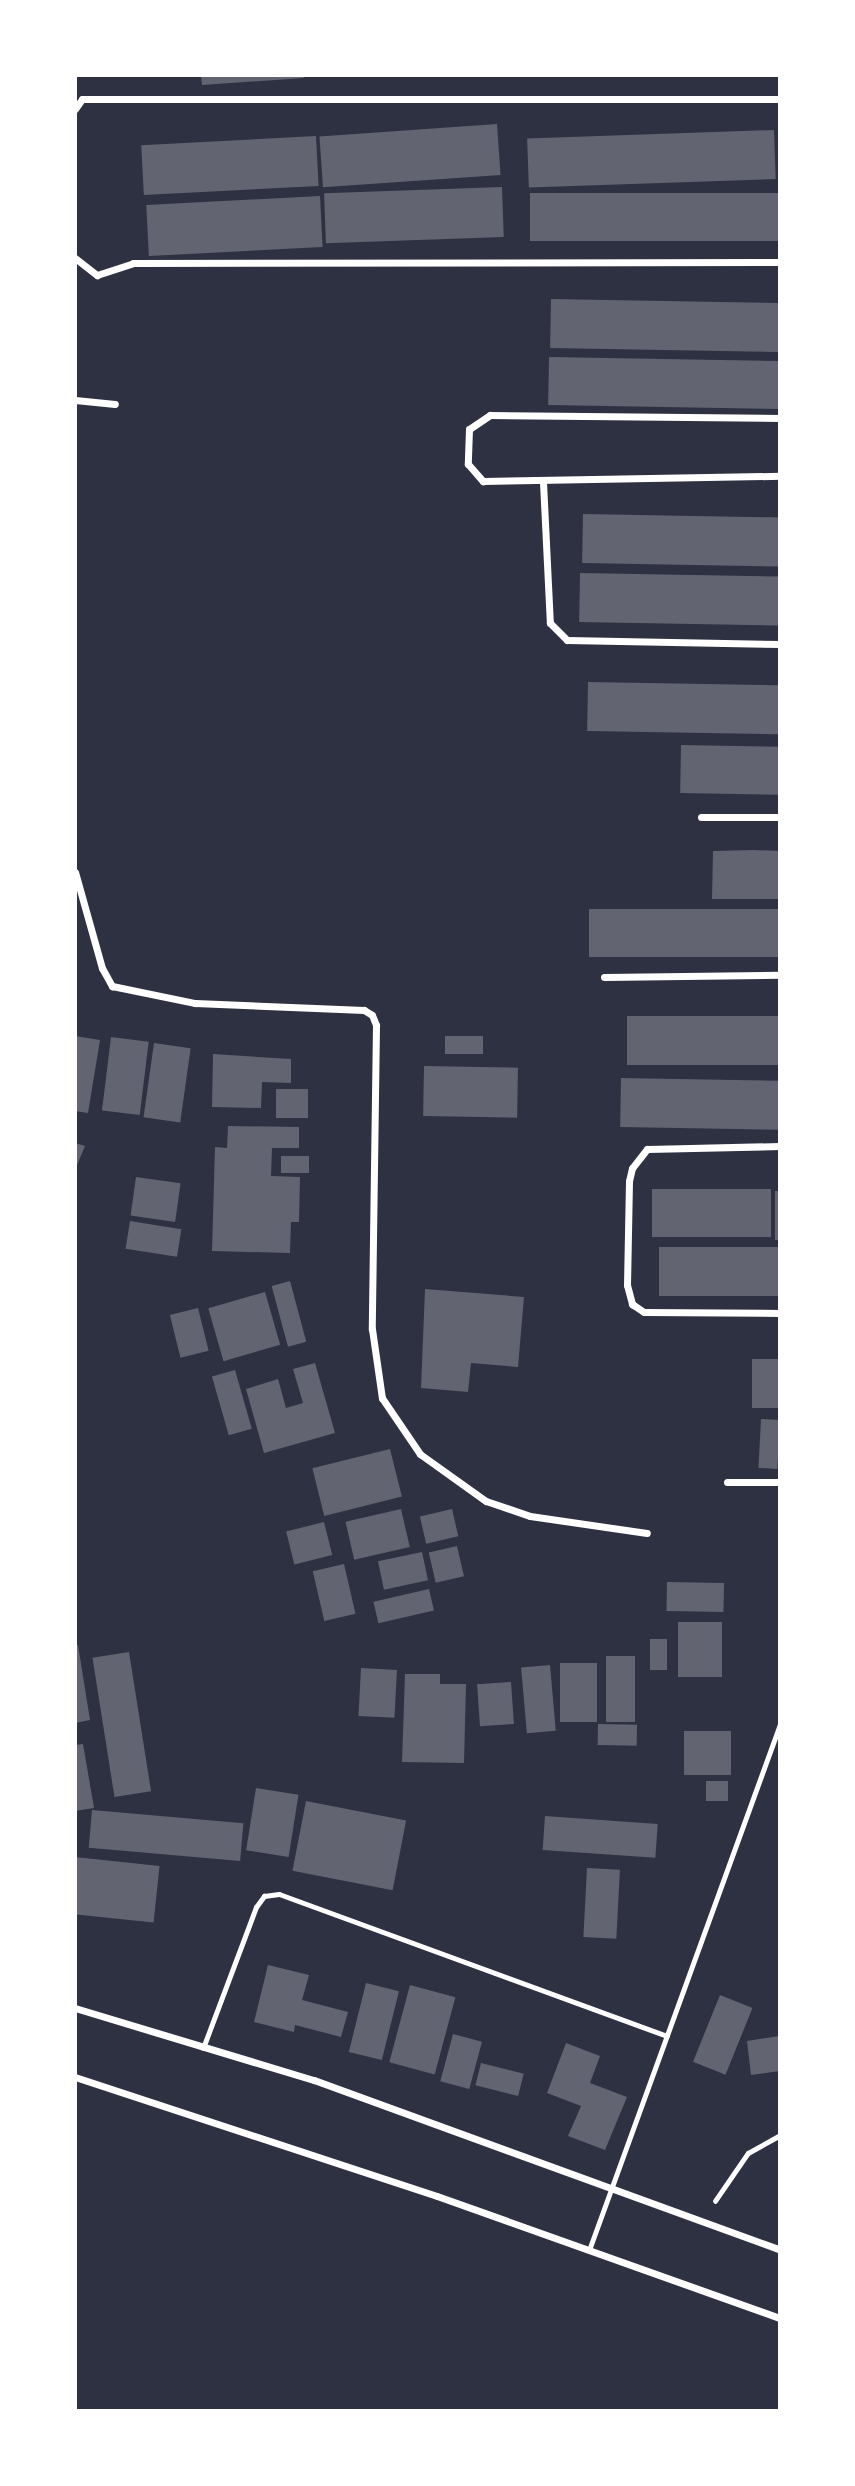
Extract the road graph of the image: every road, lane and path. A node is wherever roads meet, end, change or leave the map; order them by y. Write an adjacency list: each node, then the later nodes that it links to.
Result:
1 (780, 99): 2 (street)
2 (75, 109)
3 (75, 258): 4 (street)
4 (780, 262)
5 (75, 400): 6 (street)
6 (115, 404)
7 (780, 418): 9 (street)
8 (780, 476): 9 (street)
9 (543, 482): 10 (street)
10 (780, 643)
11 (701, 817): 12 (street)
12 (780, 817)
13 (75, 872): 20 (street)
14 (780, 975): 15 (street)
15 (604, 977)
16 (780, 1146): 17 (street)
17 (780, 1312)
18 (727, 1482): 19 (street)
19 (780, 1482)
20 (647, 1533)
21 (780, 1724): 23 (lane)
22 (75, 2008): 24 (street)
23 (667, 2036): 24 (lane); 27 (lane)
24 (203, 2050): 27 (street)
25 (75, 2077): 29 (street)
26 (780, 2135): 28 (path)
27 (614, 2188): 28 (street); 29 (lane)
28 (704, 2220): 30 (street)
29 (589, 2250): 31 (street)
30 (780, 2250)
31 (780, 2318)

